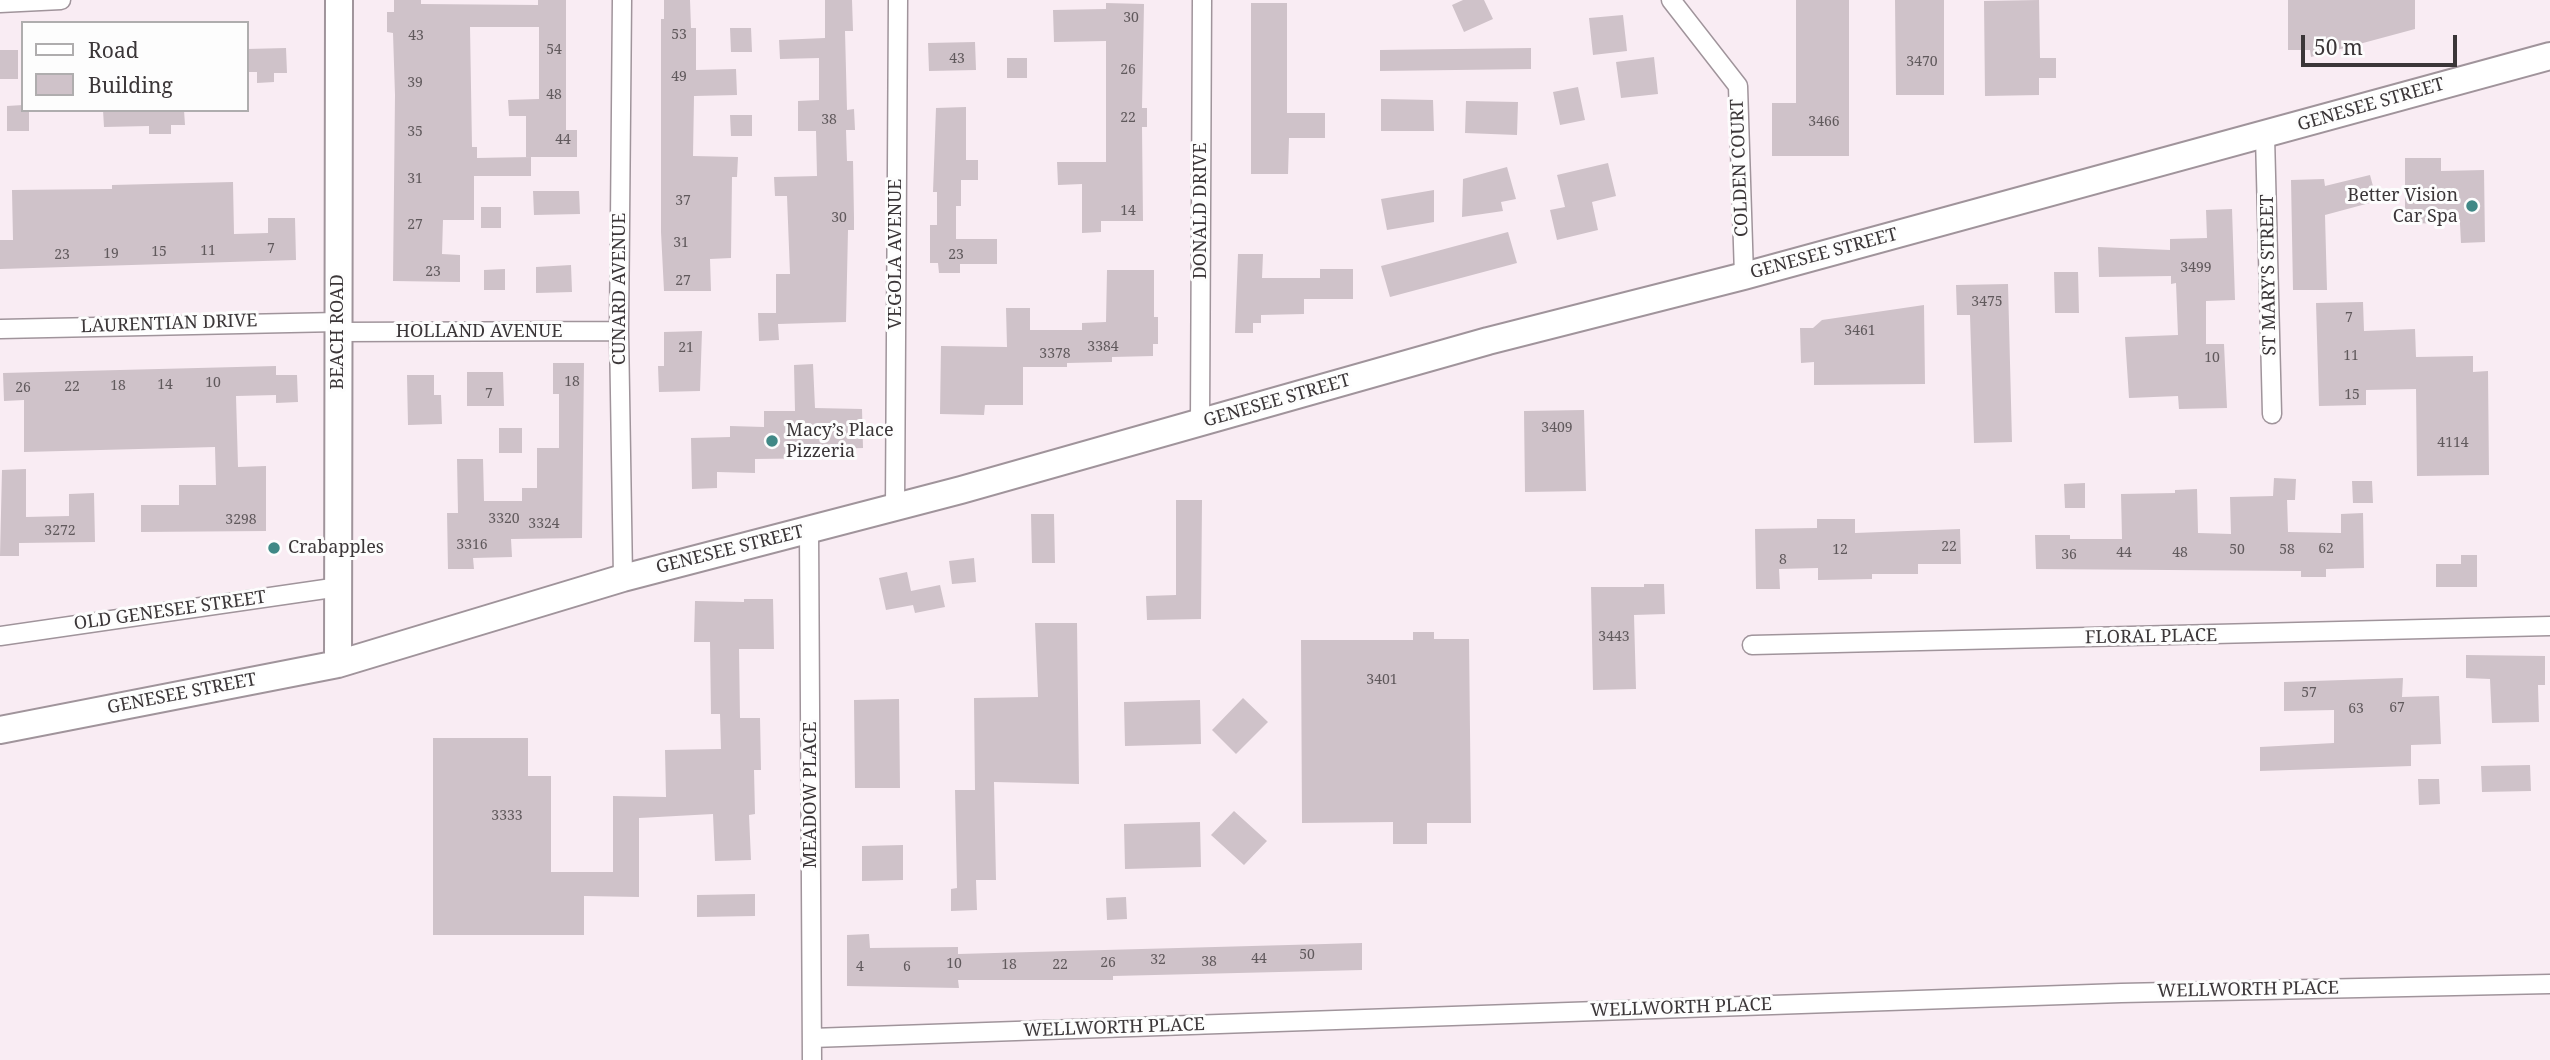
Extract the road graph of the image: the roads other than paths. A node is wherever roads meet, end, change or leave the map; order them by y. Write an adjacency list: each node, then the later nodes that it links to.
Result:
1 (61, 0): 7 (street)
2 (339, 0): 11 (main road, BEACH ROAD)
3 (622, 0): 13 (street, CUNARD AVENUE)
4 (898, 0): 16 (street, VEGOLA AVENUE)
5 (1202, 0): 15 (street, DONALD DRIVE)
6 (1671, 0): 10 (street, COLDEN COURT)
7 (0, 3)
8 (2550, 56): 9 (main road, GENESEE STREET)
9 (2265, 135): 10 (main road, GENESEE STREET); 14 (street, ST MARY'S STREET)
10 (1744, 276): 15 (main road, GENESEE STREET)
11 (338, 327): 12 (street, LAURENTIAN DRIVE); 13 (street, HOLLAND AVENUE); 19 (main road, BEACH ROAD)
12 (0, 329)
13 (619, 331): 18 (street, CUNARD AVENUE)
14 (2272, 414)
15 (1200, 422): 16 (main road, GENESEE STREET)
16 (895, 508): 17 (main road, GENESEE STREET)
17 (809, 530): 18 (main road, GENESEE STREET); 26 (street, MEADOW PLACE)
18 (623, 578): 23 (main road, GENESEE STREET)
19 (339, 587): 21 (street, OLD GENESEE STREET); 23 (main road, BEACH ROAD)
20 (2550, 626): 22 (street, FLORAL PLACE)
21 (0, 636)
22 (1752, 645)
23 (338, 664): 24 (main road, GENESEE STREET)
24 (0, 730)
25 (2550, 984): 26 (street, WELLWORTH PLACE)
26 (812, 1038): 27 (street, MEADOW PLACE)
27 (812, 1060)

